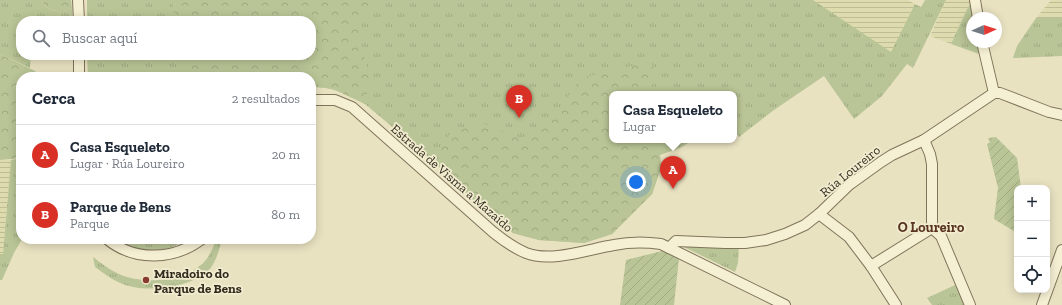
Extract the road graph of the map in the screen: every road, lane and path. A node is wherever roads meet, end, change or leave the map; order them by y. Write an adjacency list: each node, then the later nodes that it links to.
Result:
1 (78, 0): 4 (street)
2 (975, 0): 3 (street)
3 (977, 12)
4 (79, 16)
5 (983, 48): 8 (street)
6 (79, 60): 7 (street)
7 (79, 72)
8 (994, 92): 10 (street); 11 (street, Rúa Loureiro)
9 (316, 100): 16 (street, Estrada de Visma a Mazaído)
10 (1062, 115)
11 (924, 140): 12 (street, Rúa Loureiro); 13 (street)
12 (819, 214): 16 (street, Rúa Loureiro); 18 (street)
13 (932, 228): 18 (street); 21 (street)
14 (114, 244): 15 (street)
15 (194, 244)
16 (669, 248): 19 (street, Estrada de Visma a Mazaído)
17 (1062, 250): 22 (street)
18 (871, 266): 20 (street)
19 (785, 305)
20 (896, 305)
21 (970, 305)
22 (1042, 305)

